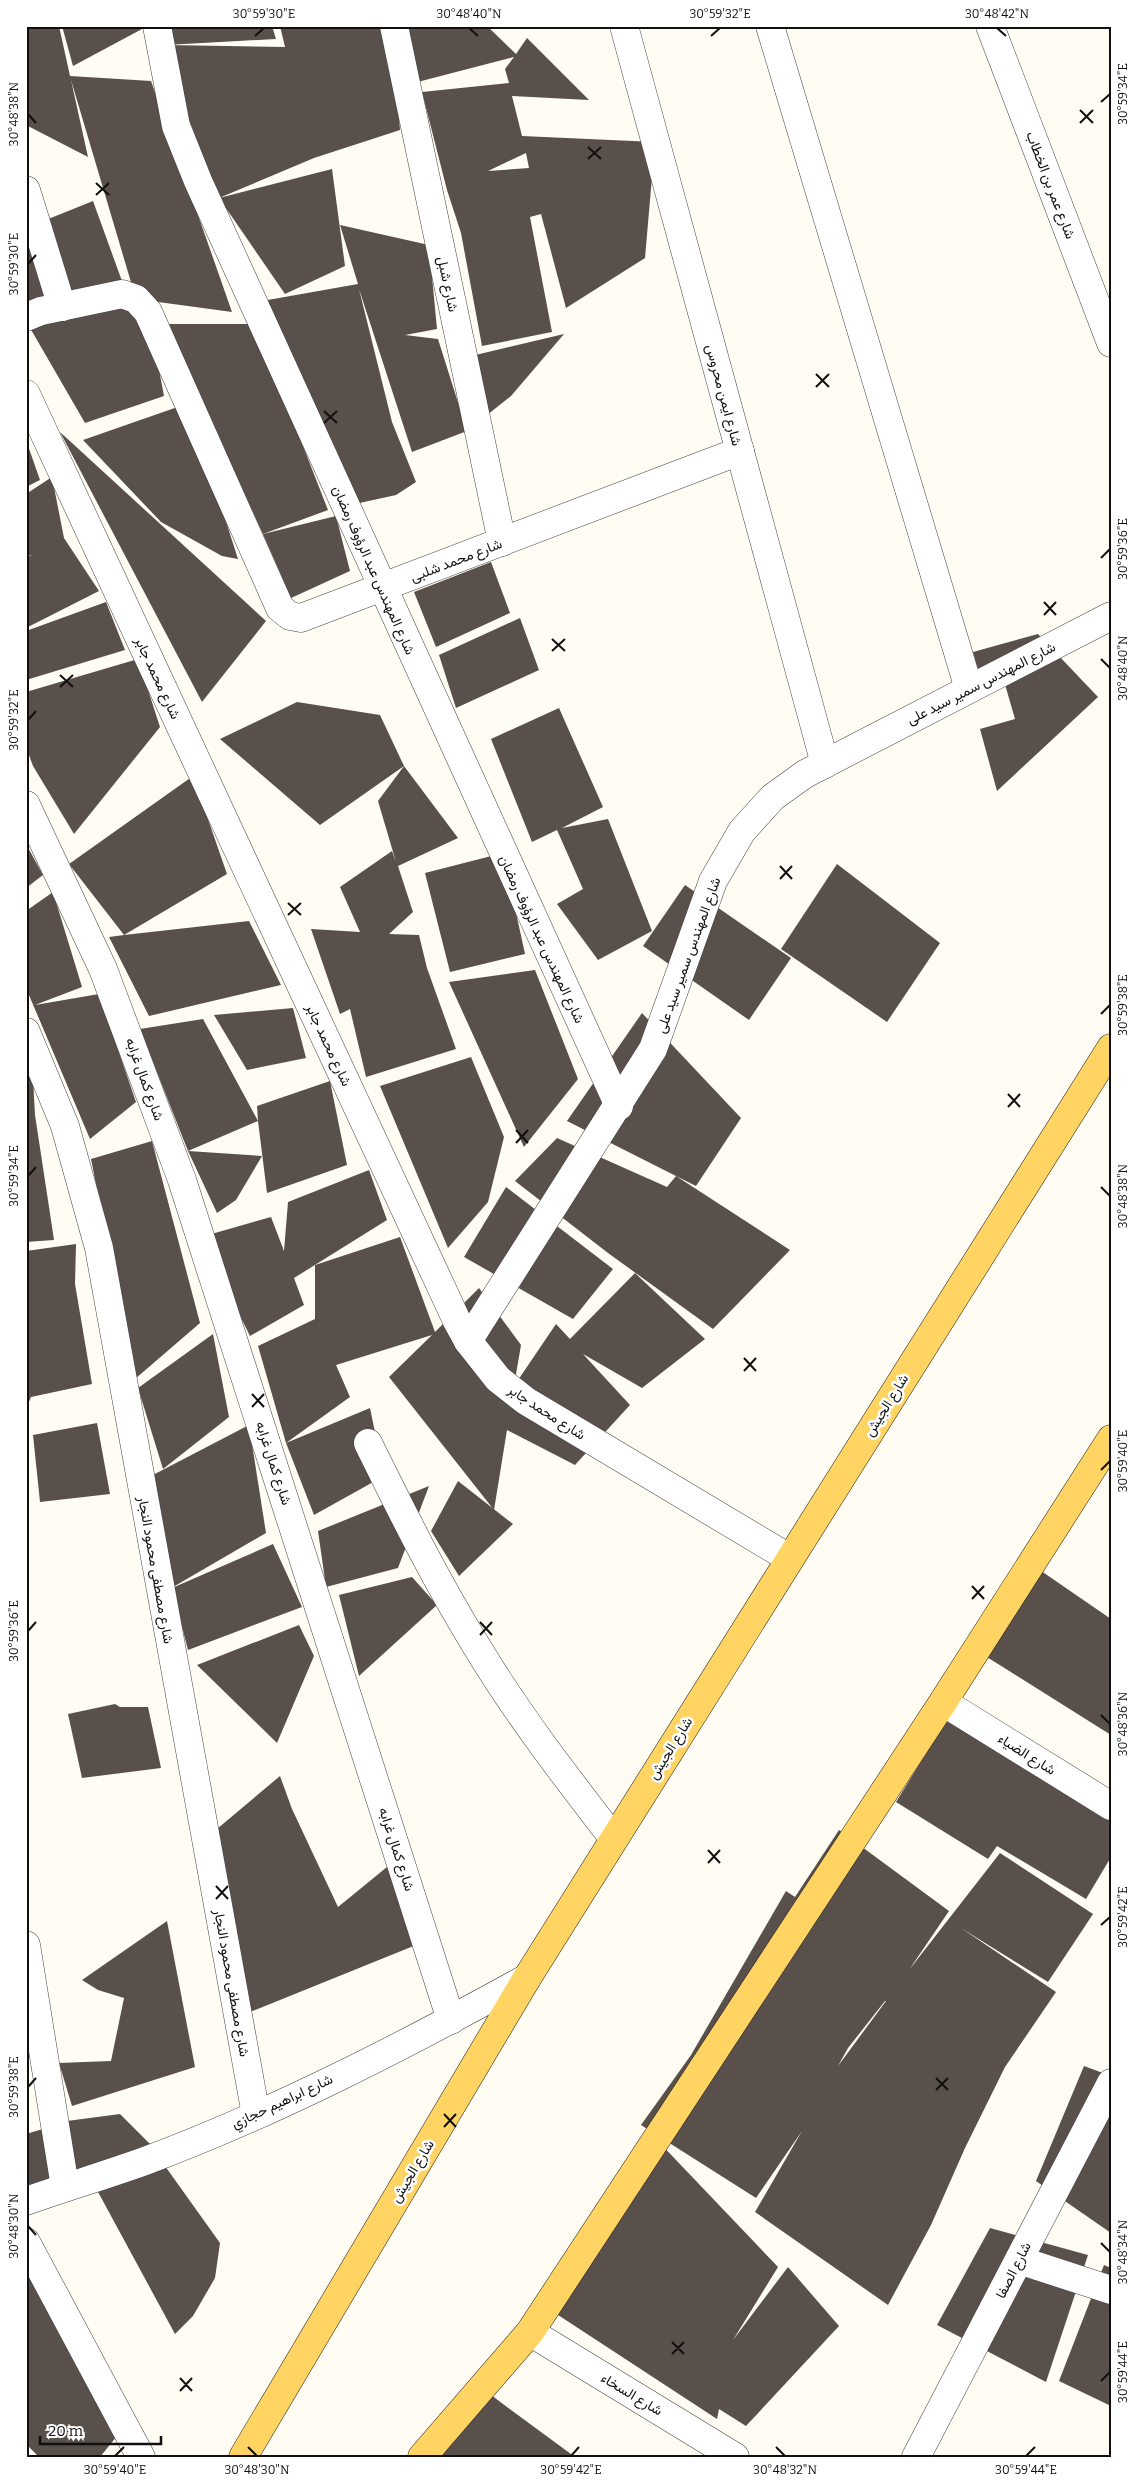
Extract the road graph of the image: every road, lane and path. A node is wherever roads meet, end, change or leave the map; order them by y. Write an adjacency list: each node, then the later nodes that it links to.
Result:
1 (157, 26): 13 (street, شارع المهندس عبد الرؤوف رمضان)
2 (394, 26): 12 (street, شارع شبل)
3 (624, 26): 11 (street, شارع ايمن محروس)
4 (770, 26): 15 (street)
5 (990, 26): 9 (street, شارع عمر بن الخطاب)
6 (26, 190): 7 (street)
7 (62, 307): 8 (street); 13 (street, شارع محمد شلبى)
8 (26, 317)
9 (1111, 343)
10 (26, 394): 21 (street, شارع محمد جابر)
11 (740, 451): 12 (street, شارع محمد شلبى); 16 (street, شارع ايمن محروس)
12 (502, 542): 13 (street, شارع محمد شلبى)
13 (382, 588): 20 (street, شارع المهندس عبد الرؤوف رمضان)
14 (1111, 616): 15 (street, شارع المهندس سمير سيد على)
15 (969, 689): 16 (street, شارع المهندس سمير سيد على)
16 (825, 764): 20 (street, شارع المهندس سمير سيد على)
17 (26, 805): 30 (street, شارع كمال غرابه)
18 (26, 1032): 32 (street, شارع مصطفى محمود النجار)
19 (1111, 1048): 24 (main road, شارع الجيش)
20 (618, 1106): 21 (street, شارع المهندس سمير سيد على)
21 (468, 1341): 24 (street, شارع محمد جابر)
22 (1111, 1439): 25 (main road)
23 (368, 1443): 27 (street)
24 (789, 1558): 27 (main road, شارع الجيش)
25 (943, 1702): 26 (street, شارع الضياء); 38 (main road)
26 (1111, 1806)
27 (614, 1839): 29 (main road, شارع الجيش)
28 (26, 1945): 33 (street)
29 (527, 1978): 30 (street, شارع ابراهيم حجازي); 40 (main road, شارع الجيش)
30 (451, 2020): 32 (street, شارع ابراهيم حجازي)
31 (1111, 2084): 36 (street, شارع الصفا)
32 (256, 2116): 33 (street, شارع ابراهيم حجازي)
33 (65, 2187): 34 (street, شارع ابراهيم حجازي)
34 (26, 2201)
35 (26, 2242): 39 (street)
36 (1018, 2260): 37 (street); 43 (street, شارع الصفا)
37 (1111, 2290)
38 (530, 2332): 41 (main road); 42 (street, شارع السخاء)
39 (141, 2457)
40 (244, 2457)
41 (422, 2457)
42 (735, 2457)
43 (916, 2457)

